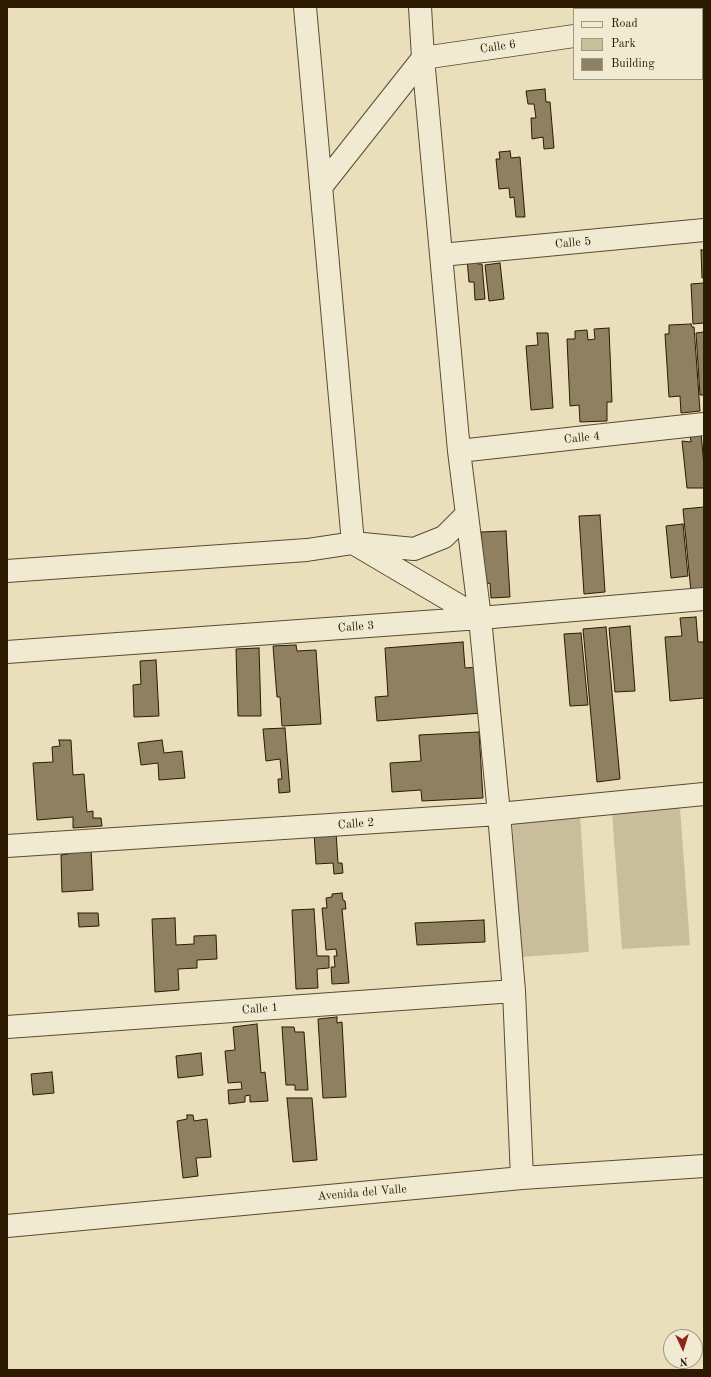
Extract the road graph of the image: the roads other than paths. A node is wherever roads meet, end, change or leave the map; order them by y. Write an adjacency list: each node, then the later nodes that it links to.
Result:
1 (305, 7): 5 (street)
2 (420, 7): 4 (street)
3 (573, 36): 4 (street, Calle 6)
4 (423, 58): 5 (street); 7 (street)
5 (321, 187): 11 (street)
6 (704, 230): 7 (street, Calle 5)
7 (442, 255): 9 (street)
8 (704, 424): 9 (street, Calle 4)
9 (459, 451): 10 (street)
10 (467, 514): 11 (street); 14 (street)
11 (353, 543): 12 (street); 14 (street)
12 (7, 571)
13 (704, 599): 14 (street, Calle 3)
14 (480, 618): 15 (street, Calle 3); 17 (street)
15 (7, 652)
16 (704, 794): 17 (street, Calle 2)
17 (499, 814): 18 (street, Calle 2); 19 (street)
18 (7, 846)
19 (514, 991): 20 (street, Calle 1); 22 (street)
20 (7, 1027)
21 (704, 1166): 22 (street, Avenida del Valle)
22 (522, 1178): 23 (street, Avenida del Valle)
23 (11, 1227)

